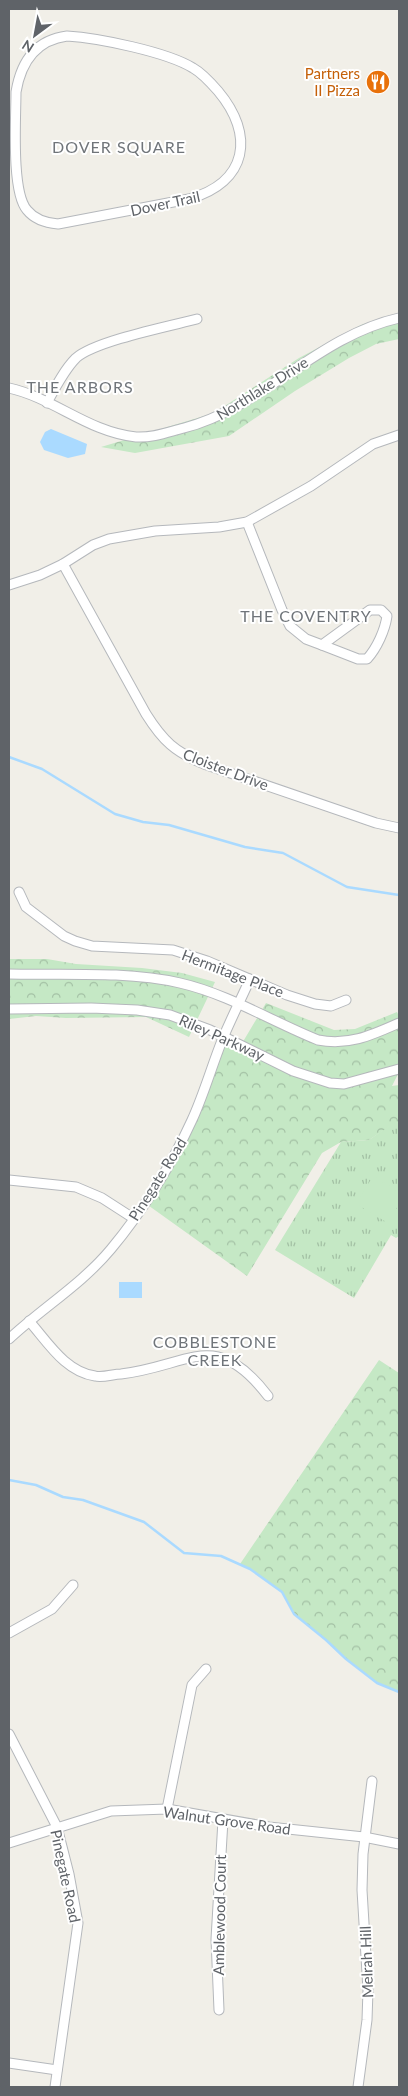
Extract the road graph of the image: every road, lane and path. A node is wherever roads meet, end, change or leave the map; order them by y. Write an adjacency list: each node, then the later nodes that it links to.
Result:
1 (12, 138): 1 (street, Dover Trail)
2 (399, 318): 5 (street, Northlake Drive)
3 (198, 319): 5 (street)
4 (9, 388): 5 (street, Northlake Drive)
5 (47, 403)
6 (399, 435): 7 (street)
7 (247, 522): 8 (street); 10 (street)
8 (63, 564): 9 (street); 11 (street, Cloister Drive)
9 (9, 585)
10 (322, 645): 10 (street)
11 (399, 828)
12 (19, 892): 14 (street, Hermitage Place)
13 (9, 974): 16 (street)
14 (250, 980): 15 (street, Hermitage Place); 16 (street, Pinegate Road)
15 (346, 1000)
16 (239, 1005): 18 (street); 19 (street, Pinegate Road)
17 (9, 1009): 19 (street, Riley Parkway)
18 (399, 1023)
19 (224, 1037): 20 (street, Riley Parkway); 22 (street, Pinegate Road)
20 (399, 1069)
21 (9, 1180): 22 (street)
22 (133, 1218): 23 (street, Pinegate Road)
23 (29, 1320): 24 (street, Pinegate Road); 25 (street)
24 (9, 1340)
25 (268, 1396)
26 (73, 1585): 27 (street)
27 (9, 1634)
28 (206, 1669): 31 (street)
29 (9, 1734): 33 (street, Pinegate Road)
30 (372, 1781): 34 (street, Melrah Hill)
31 (167, 1809): 32 (street, Walnut Grove Road); 33 (street, Walnut Grove Road)
32 (223, 1820): 34 (street, Walnut Grove Road); 37 (street, Amblewood Court)
33 (57, 1827): 35 (street, Walnut Grove Road); 39 (street, Pinegate Road)
34 (364, 1837): 36 (street, Walnut Grove Road); 41 (street, Melrah Hill)
35 (9, 1843)
36 (399, 1844)
37 (219, 2010)
38 (9, 2063): 39 (street)
39 (57, 2070): 40 (street, Pinegate Road)
40 (55, 2087)
41 (358, 2087)

